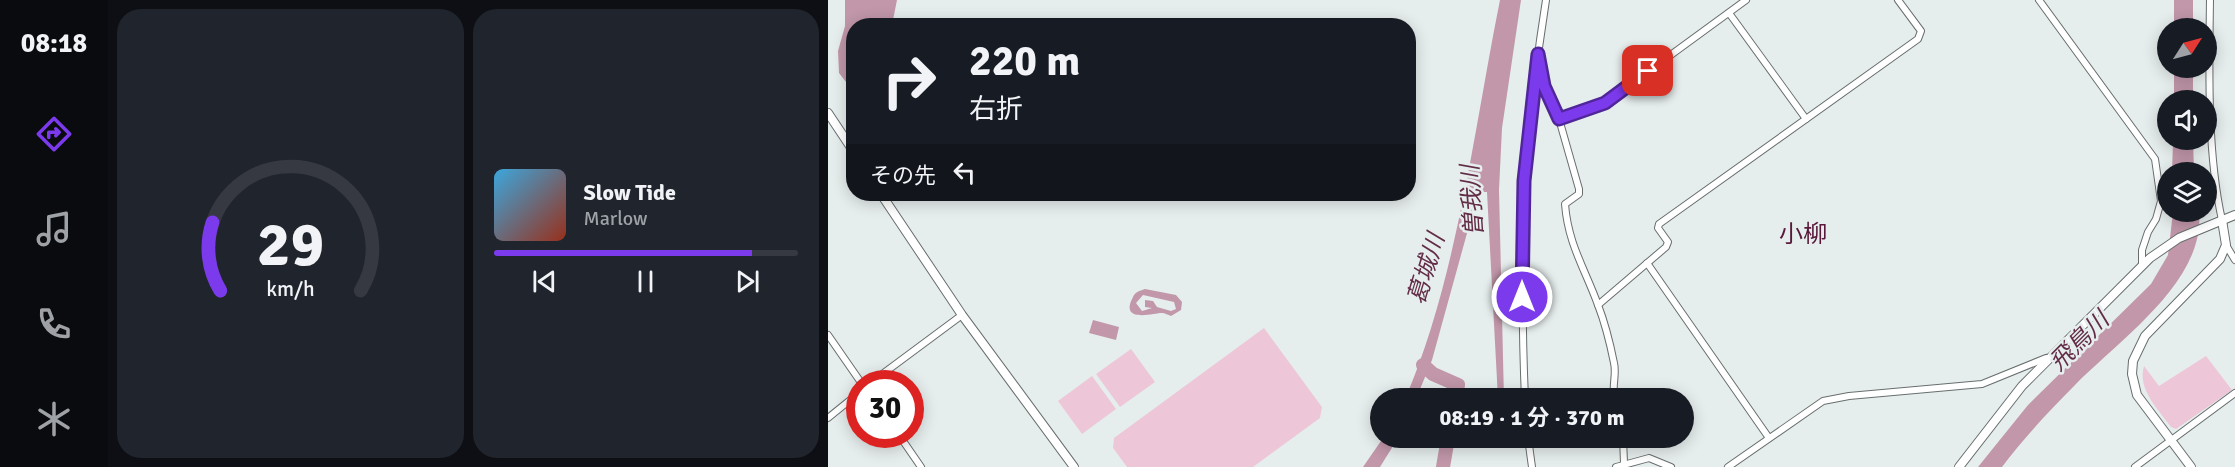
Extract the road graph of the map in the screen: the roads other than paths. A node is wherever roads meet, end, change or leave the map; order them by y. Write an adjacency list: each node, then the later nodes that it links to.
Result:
1 (1546, 0): 7 (street)
2 (1746, 0): 6 (street)
3 (1898, 0): 10 (street)
4 (2039, 0): 19 (street)
5 (2210, 0): 15 (street)
6 (1729, 13): 9 (street); 10 (street)
7 (1538, 54): 9 (street); 28 (street)
8 (828, 113): 11 (main road)
9 (1559, 119): 20 (street)
10 (1806, 119): 18 (street)
11 (831, 126): 12 (main road)
12 (846, 143)
13 (886, 201): 21 (main road)
14 (2235, 215): 15 (main road)
15 (2222, 220): 16 (main road); 19 (main road)
16 (2226, 245): 17 (street); 34 (main road)
17 (2235, 260)
18 (1647, 263): 20 (street); 33 (street)
19 (2142, 266): 23 (main road)
20 (1598, 305): 29 (street)
21 (962, 315): 25 (street); 40 (main road)
22 (828, 335): 24 (street)
23 (2052, 355): 26 (street); 27 (main road)
24 (852, 370)
25 (887, 370)
26 (2013, 374): 27 (street); 33 (street)
27 (2022, 386): 45 (main road)
28 (1525, 388)
29 (1615, 388)
30 (2235, 393): 34 (street)
31 (846, 403): 32 (street)
32 (828, 418)
33 (1768, 438): 44 (street)
34 (2171, 441): 46 (street); 47 (main road)
35 (908, 448): 39 (street)
36 (1529, 448): 41 (street)
37 (1623, 448): 38 (street)
38 (1624, 463): 42 (street); 43 (street)
39 (921, 467)
40 (1074, 467)
41 (1532, 467)
42 (1616, 467)
43 (1671, 467)
44 (1728, 467)
45 (1959, 467)
46 (2135, 467)
47 (2191, 467)

